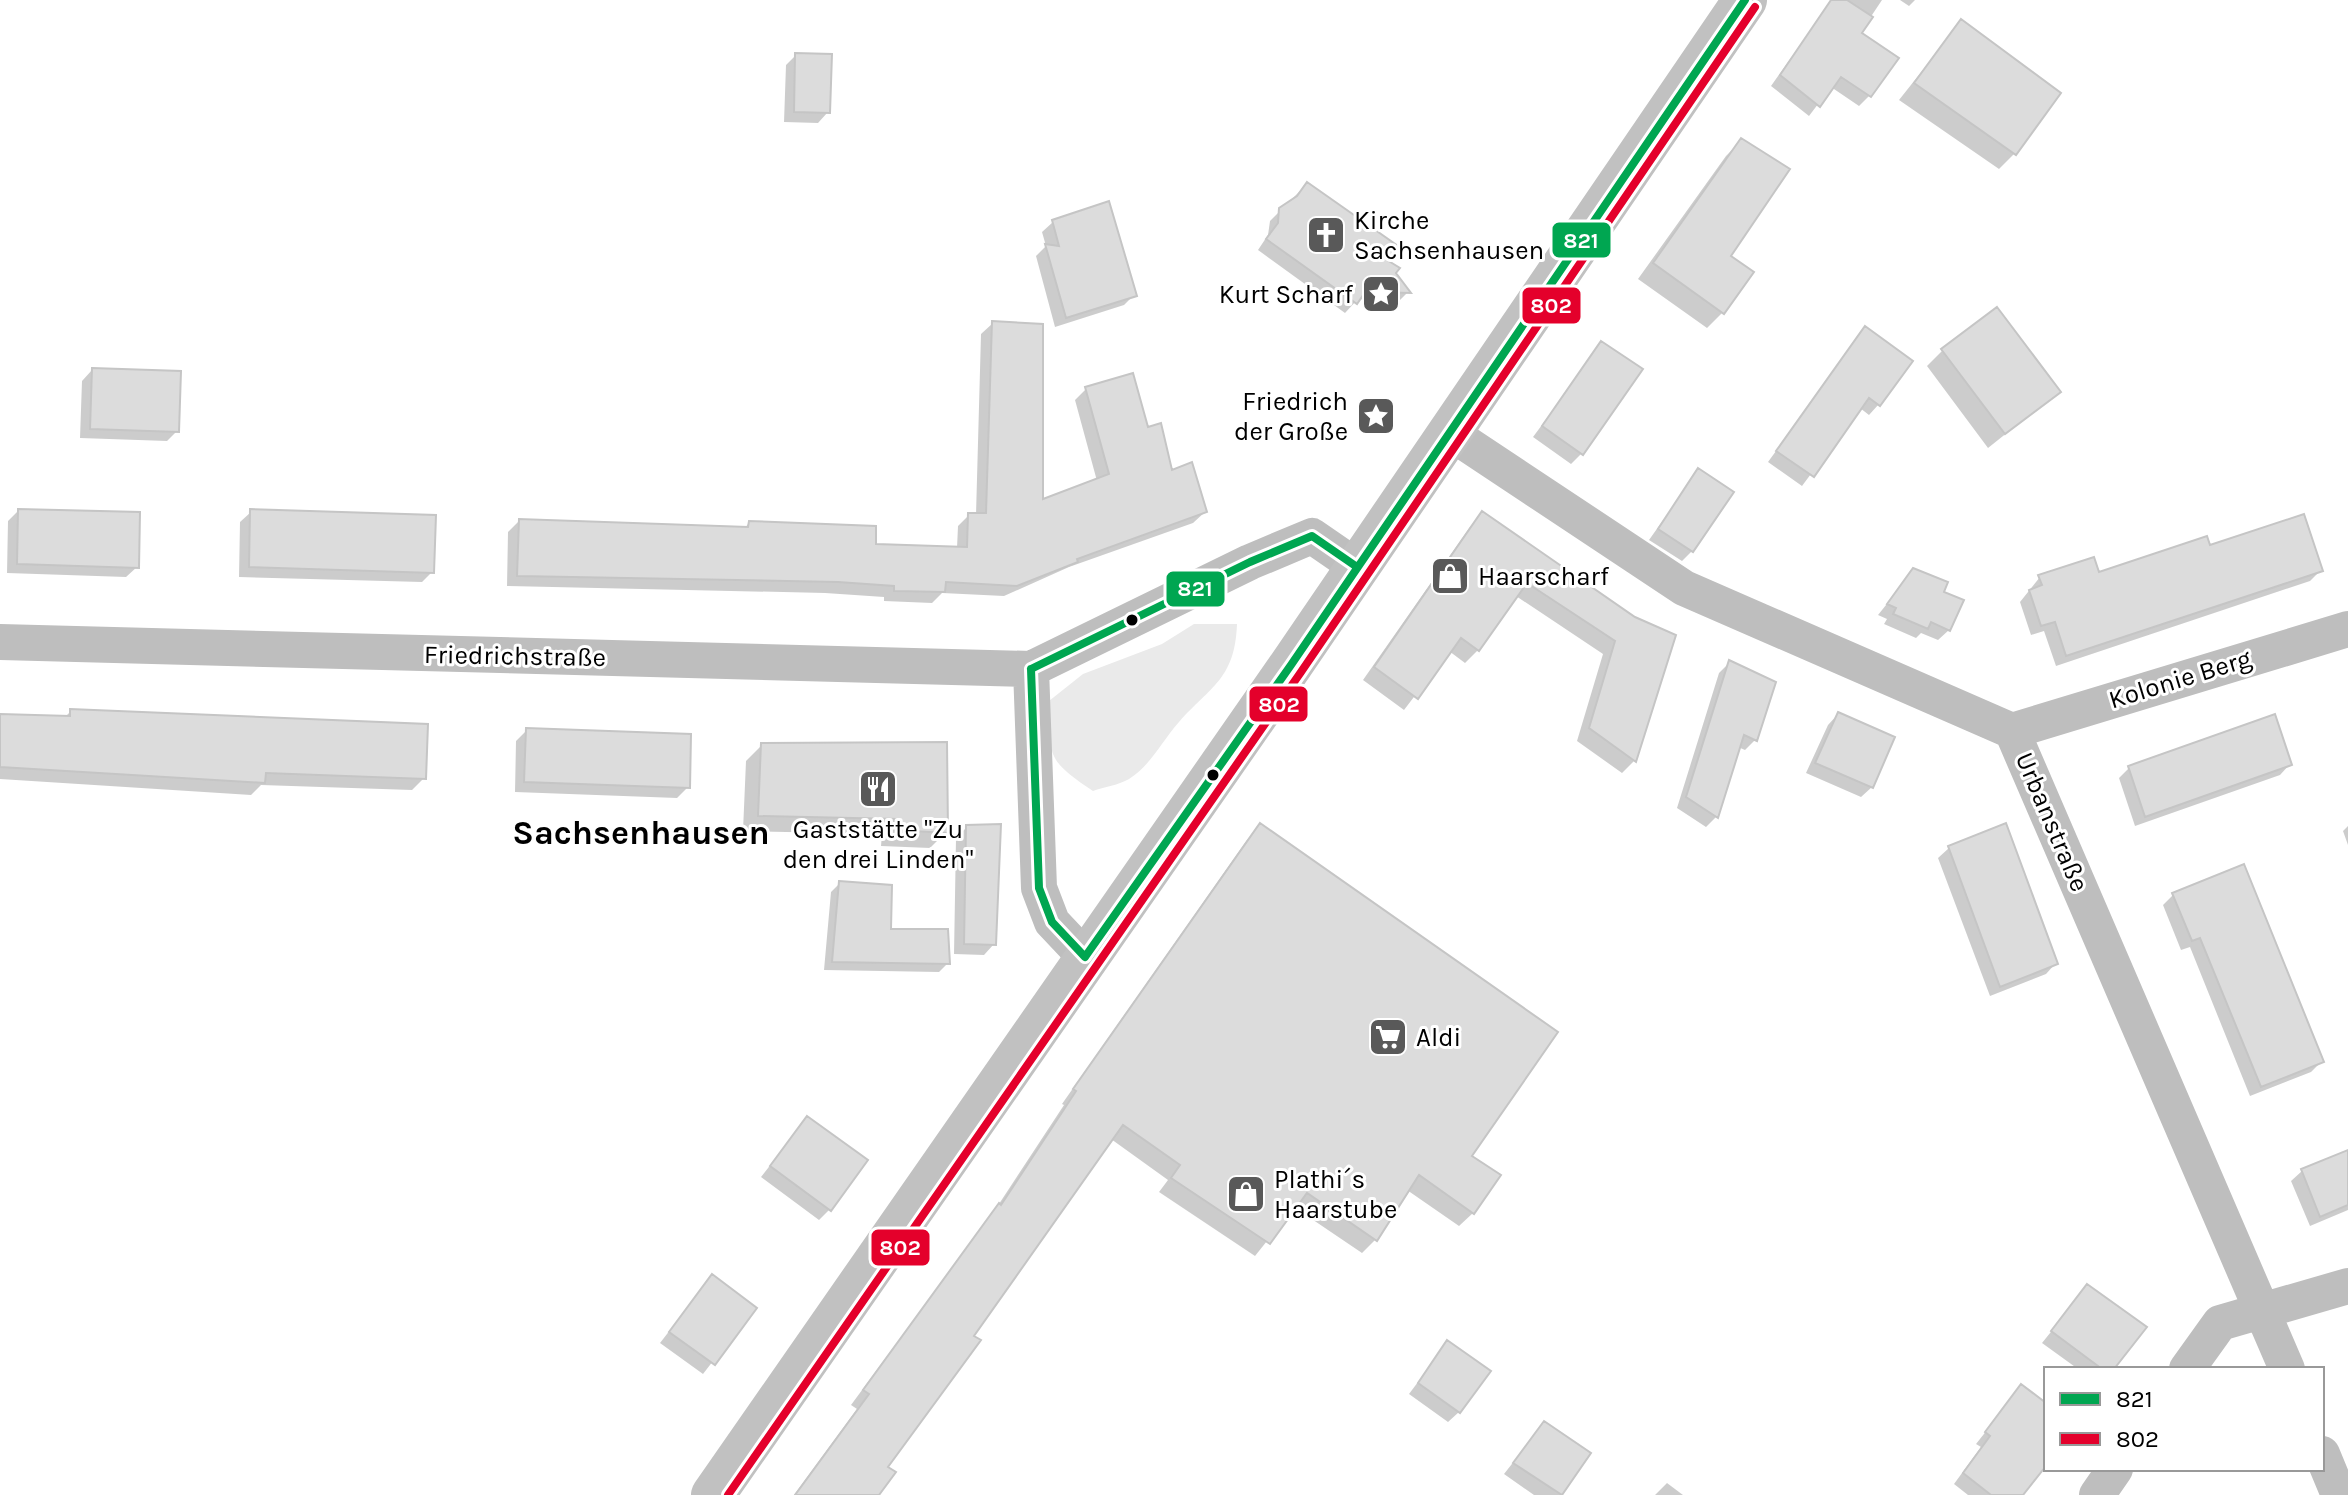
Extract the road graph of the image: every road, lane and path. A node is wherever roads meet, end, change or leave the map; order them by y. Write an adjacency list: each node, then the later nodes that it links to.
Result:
1 (1745, 0): 2 (main road)
2 (1449, 432): 3 (main road); 7 (street, Urbanstraße)
3 (1357, 567): 6 (street, Friedrichstraße); 8 (main road)
4 (2348, 629): 7 (street, Kolonie Berg)
5 (0, 642): 6 (street, Friedrichstraße)
6 (1031, 669): 8 (street)
7 (2012, 731): 10 (street, Urbanstraße)
8 (1085, 957): 15 (main road)
9 (2348, 1286): 10 (street)
10 (2263, 1310): 11 (street); 12 (street, Urbanstraße)
11 (2188, 1367)
12 (2286, 1367)
13 (2324, 1459): 17 (street)
14 (2114, 1471): 16 (street)
15 (713, 1495)
16 (2097, 1495)
17 (2339, 1495)

